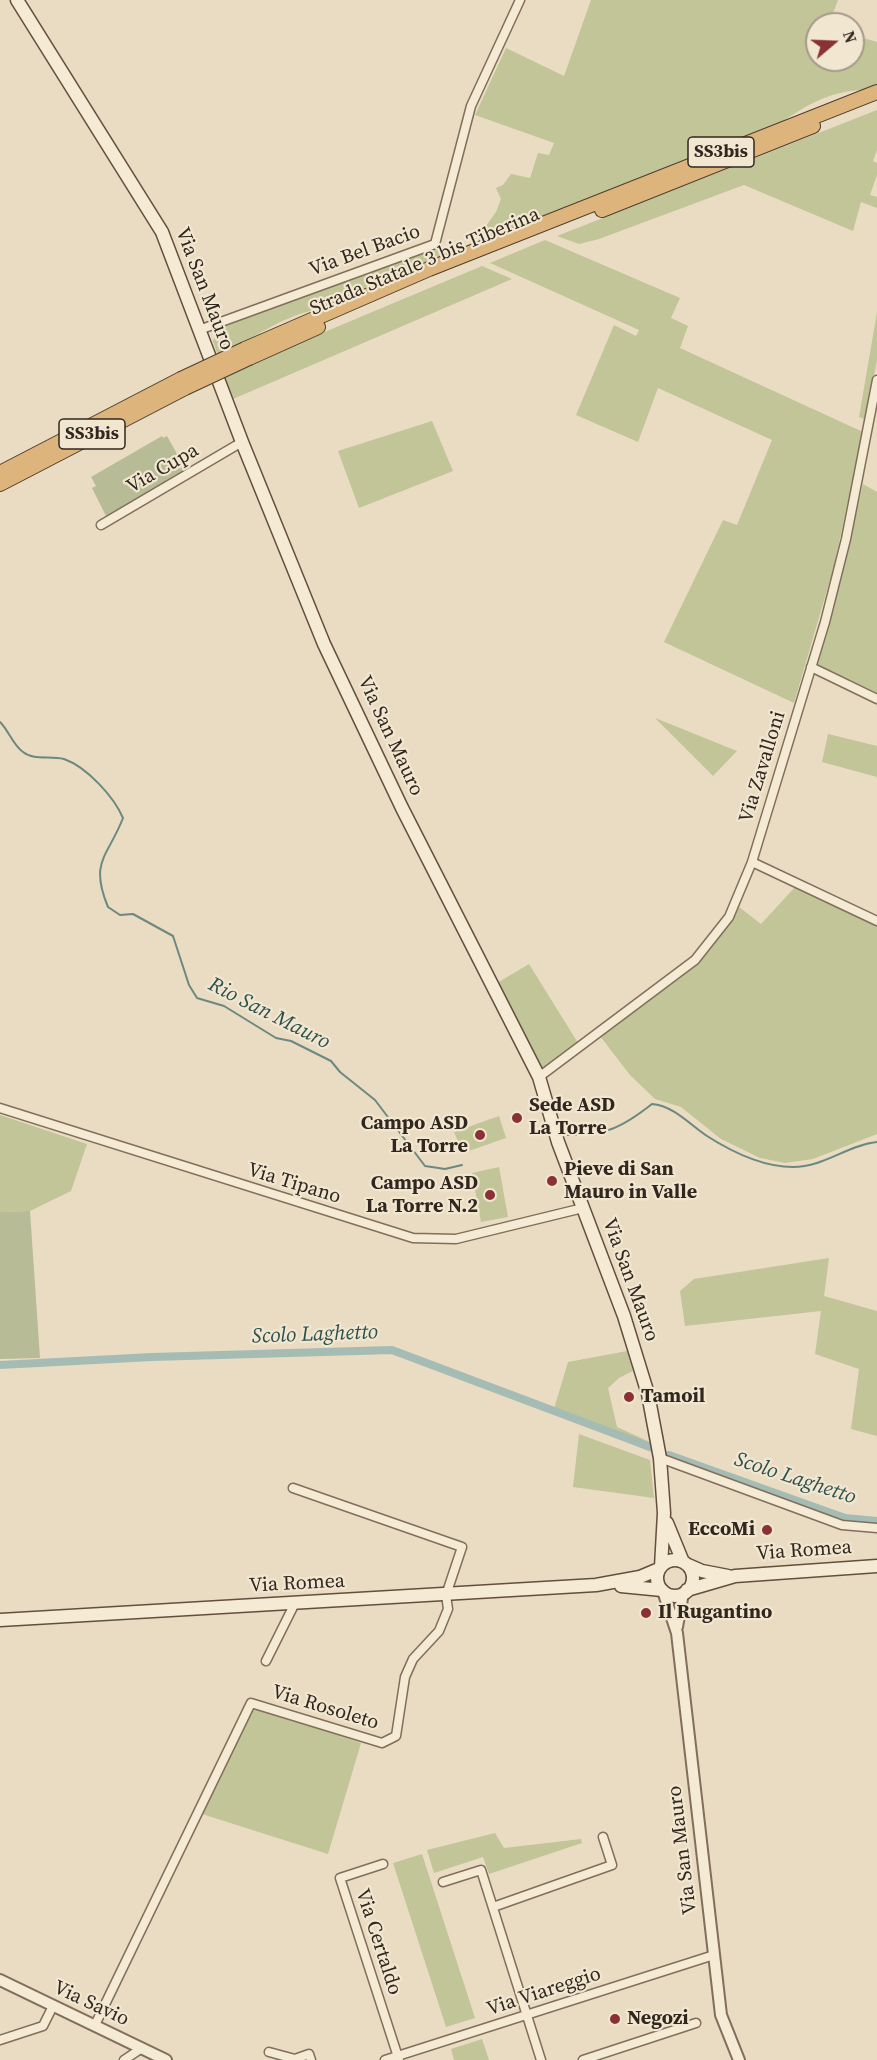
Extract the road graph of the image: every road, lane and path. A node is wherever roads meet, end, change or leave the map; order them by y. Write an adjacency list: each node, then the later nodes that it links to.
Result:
1 (17, 0): 6 (main road, Via San Mauro)
2 (520, 0): 6 (street, Via Bel Bacio)
3 (877, 92): 5 (highway, Strada Statale 3 bis Tiberina / SS3bis)
4 (877, 102): 5 (highway, Strada Statale 3 bis Tiberina / SS3bis)
5 (569, 218): 8 (highway, Strada Statale 3 bis Tiberina / SS3bis, bridge)
6 (199, 330): 9 (main road, Via San Mauro)
7 (877, 380): 13 (street, Via Zavalloni)
8 (183, 383): 10 (highway, Strada Statale 3 bis Tiberina / SS3bis); 11 (highway, Strada Statale 3 bis Tiberina / SS3bis)
9 (242, 442): 12 (street, Via Cupa); 17 (main road, Via San Mauro)
10 (0, 473)
11 (0, 484)
12 (101, 525)
13 (811, 667): 14 (street); 15 (street, Via Zavalloni)
14 (877, 699)
15 (752, 862): 16 (street); 17 (street, Via Zavalloni)
16 (877, 921)
17 (539, 1077): 19 (main road, Via San Mauro)
18 (0, 1108): 19 (street, Via Tipano)
19 (583, 1208): 20 (main road, Via San Mauro)
20 (660, 1458): 22 (main road, Via San Mauro); 23 (street)
21 (293, 1488): 31 (street, Via Rosoleto)
22 (664, 1514): 24 (main road, Via San Mauro); 26 (main road, Via San Mauro)
23 (877, 1528)
24 (684, 1563): 26 (main road); 27 (main road, Via Romea); 30 (main road)
25 (877, 1566): 27 (main road, Via Romea)
26 (660, 1568): 28 (main road, Via Romea); 29 (main road)
27 (735, 1576): 30 (main road, Via Romea)
28 (596, 1585): 29 (main road, Via Romea); 31 (main road, Via Romea)
29 (662, 1590): 30 (main road); 34 (street, Via San Mauro)
30 (685, 1592): 34 (street, Via San Mauro)
31 (446, 1595): 32 (main road, Via Romea); 45 (street, Via Rosoleto)
32 (295, 1603): 33 (main road, Via Romea); 35 (street)
33 (0, 1620)
34 (677, 1633): 40 (street, Via San Mauro)
35 (266, 1662)
36 (603, 1837): 39 (street)
37 (383, 1864): 49 (street, Via Certaldo)
38 (443, 1882): 39 (street)
39 (493, 1907): 43 (street)
40 (714, 1955): 43 (street, Via Viareggio); 56 (street, Via San Mauro)
41 (0, 1980): 42 (street, Via Savio)
42 (53, 2006): 45 (street, Via Savio); 46 (street)
43 (526, 2015): 49 (street, Via Viareggio); 54 (street)
44 (696, 2023): 55 (street)
45 (95, 2025): 47 (street, Via Savio)
46 (0, 2040)
47 (142, 2048): 50 (street); 51 (street, Via Savio)
48 (269, 2052): 52 (street)
49 (398, 2058): 53 (street, Via Viareggio)
50 (124, 2060)
51 (166, 2060)
52 (311, 2060)
53 (385, 2060)
54 (541, 2060)
55 (583, 2060)
56 (739, 2060)

